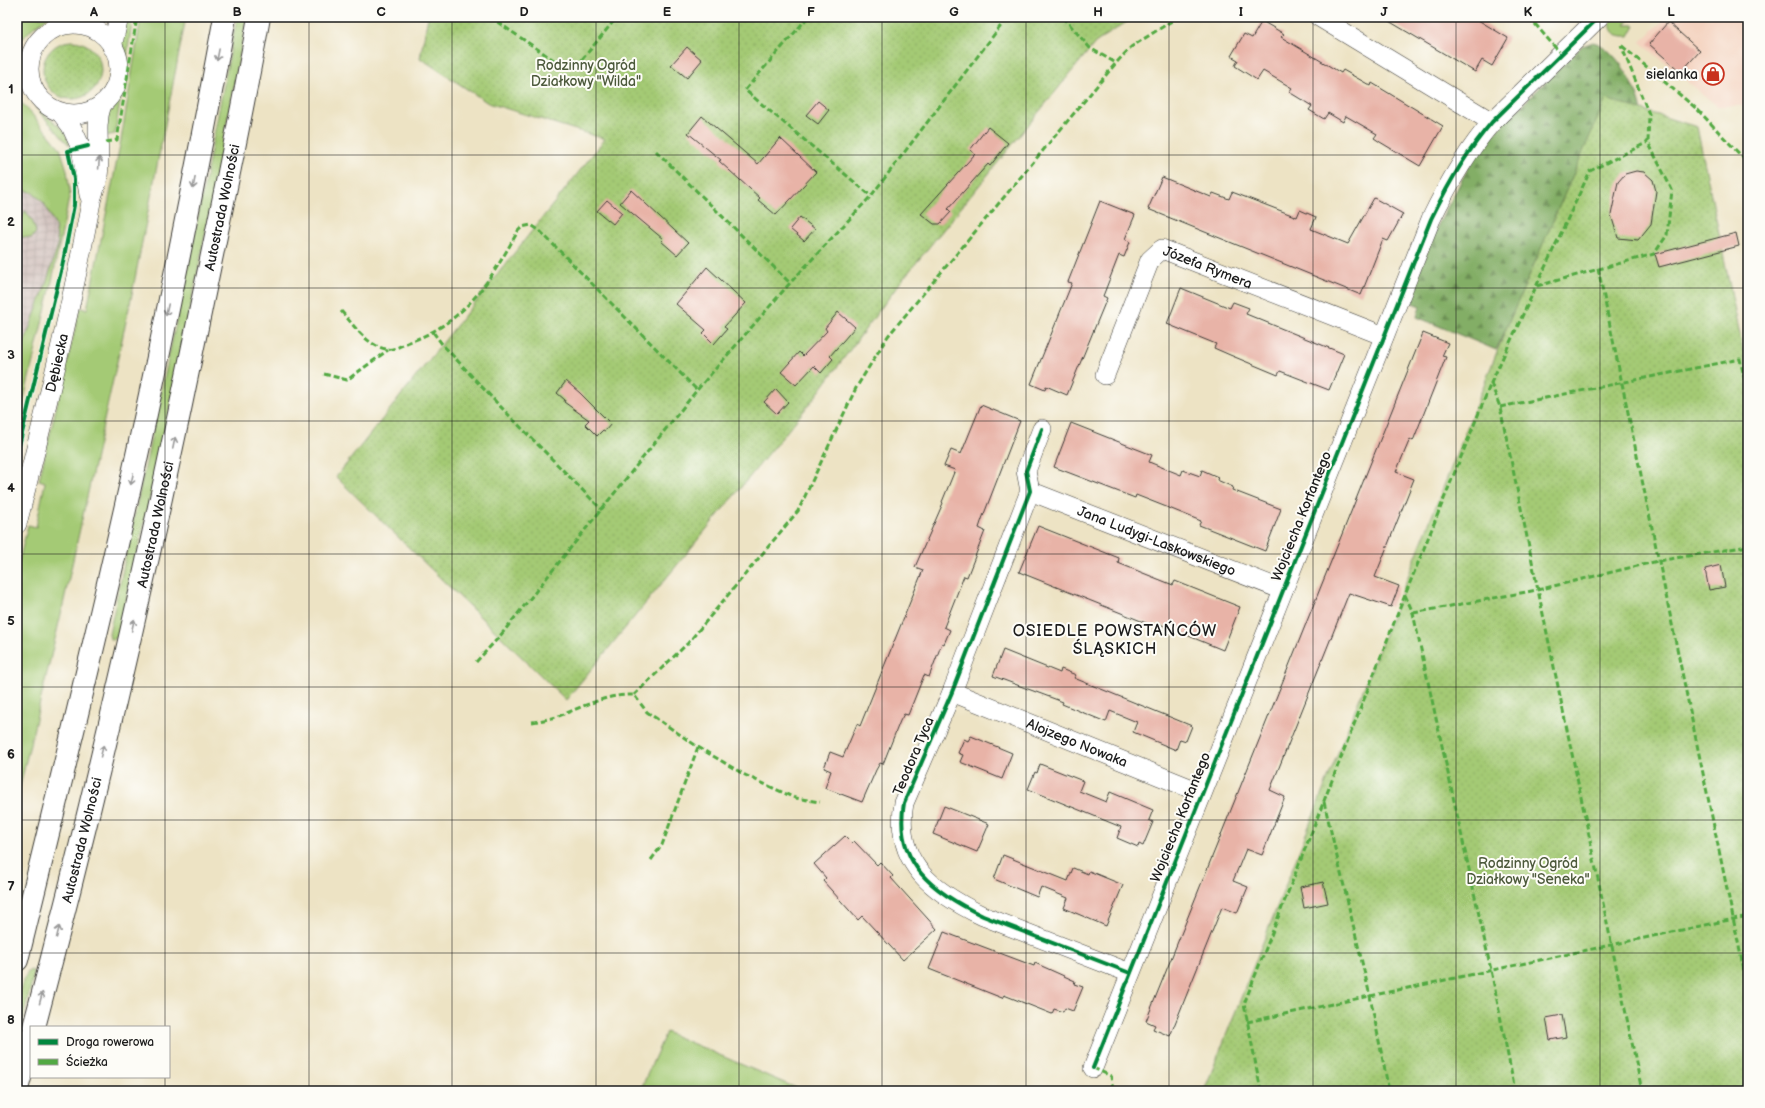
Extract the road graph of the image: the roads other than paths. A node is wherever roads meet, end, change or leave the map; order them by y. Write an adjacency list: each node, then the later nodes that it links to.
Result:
1 (119, 17): 7 (street)
2 (225, 17): 20 (highway, one-way to 20)
3 (259, 17): 22 (highway, Autostrada Wolności, one-way to 3)
4 (1319, 17): 10 (street)
5 (1599, 17): 10 (street, Wojciecha Korfantego)
6 (84, 21): 7 (street); 9 (street)
7 (112, 46): 8 (street)
8 (102, 104): 9 (street); 11 (street, Dębiecka, one-way to 8)
9 (61, 113): 11 (street, Dębiecka)
10 (1492, 122): 12 (street, Wojciecha Korfantego)
11 (91, 200): 16 (street, Dębiecka)
12 (1384, 336): 13 (street, Józefa Rymera); 17 (street, Wojciecha Korfantego)
13 (1105, 375)
14 (1042, 429): 15 (street)
15 (1030, 491): 17 (street, Jana Ludygi-Laskowskiego); 18 (street, Teodora Tyca)
16 (17, 524)
17 (1283, 590): 19 (street, Wojciecha Korfantego)
18 (952, 692): 19 (street, Alojzego Nowaka); 21 (street, Teodora Tyca)
19 (1202, 793): 21 (street, Wojciecha Korfantego)
20 (17, 960)
21 (1130, 973): 24 (street, Wojciecha Korfantego)
22 (34, 1026)
23 (30, 1041): 25 (highway)
24 (1093, 1068)
25 (17, 1089)

